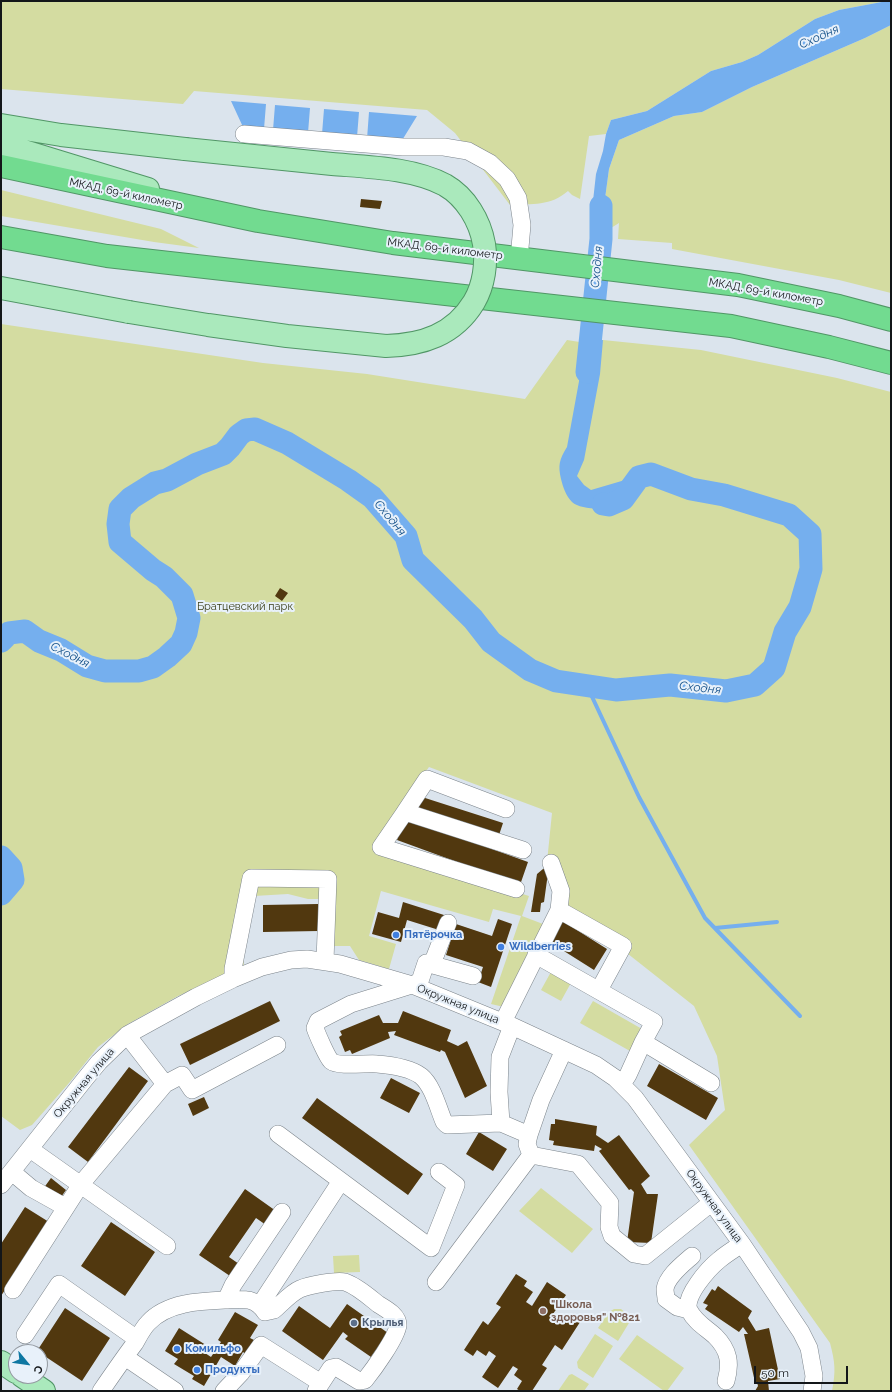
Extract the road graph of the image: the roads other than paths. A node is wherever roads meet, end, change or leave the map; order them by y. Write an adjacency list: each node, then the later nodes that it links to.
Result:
1 (1, 125): 10 (main road, bridge)
2 (244, 134): 9 (street)
3 (1, 144): 5 (main road)
4 (1, 166): 5 (highway, МКАД, 69-й километр)
5 (258, 221): 9 (highway, МКАД, 69-й километр)
6 (1, 237): 8 (highway)
7 (1, 248): 8 (main road)
8 (107, 256): 12 (highway)
9 (519, 259): 11 (highway, МКАД, 69-й километр)
10 (1, 288)
11 (891, 320)
12 (891, 363)
13 (506, 810): 14 (street)
14 (405, 812): 15 (street); 17 (street)
15 (522, 850)
16 (551, 863): 18 (street)
17 (516, 889)
18 (559, 910): 20 (street); 26 (street)
19 (448, 923): 22 (street)
20 (536, 955): 26 (street); 27 (street)
21 (325, 961): 24 (street, Окружная улица); 24 (street); 25 (street, Окружная улица)
22 (432, 964): 23 (street); 25 (street)
23 (473, 976)
24 (233, 979): 28 (street, Окружная улица)
25 (412, 985): 27 (street, Окружная улица); 35 (street)
26 (599, 990): 29 (street)
27 (507, 1024): 31 (street, Окружная улица); 35 (street)
28 (127, 1035): 32 (street); 38 (street, Окружная улица)
29 (643, 1042): 33 (street); 34 (street)
30 (277, 1045): 32 (street)
31 (564, 1050): 33 (street, Окружная улица); 36 (street)
32 (165, 1084): 43 (street)
33 (622, 1084): 44 (street, Окружная улица)
34 (711, 1084)
35 (501, 1123): 36 (street)
36 (521, 1129): 39 (street)
37 (278, 1134): 42 (street)
38 (30, 1149): 41 (street, Окружная улица); 43 (street)
39 (531, 1155): 44 (street); 50 (street)
40 (439, 1172): 42 (street)
41 (6, 1178): 45 (street)
42 (341, 1181): 53 (street)
43 (81, 1184): 45 (street); 48 (street)
44 (711, 1203): 47 (street, Окружная улица)
45 (65, 1207): 51 (street)
46 (282, 1212): 52 (street)
47 (742, 1244): 54 (street); 65 (street, Окружная улица)
48 (168, 1246)
49 (692, 1256): 54 (street)
50 (436, 1282)
51 (13, 1290)
52 (226, 1300): 53 (street); 56 (street)
53 (260, 1305): 60 (street)
54 (688, 1310): 58 (street)
55 (25, 1334): 56 (street)
56 (137, 1339): 57 (street)
57 (125, 1357): 62 (street); 63 (street)
58 (726, 1381)
59 (34, 1384): 61 (main road)
60 (319, 1387): 64 (street)
61 (44, 1391)
62 (101, 1391)
63 (175, 1391)
64 (224, 1391)
65 (812, 1391)

